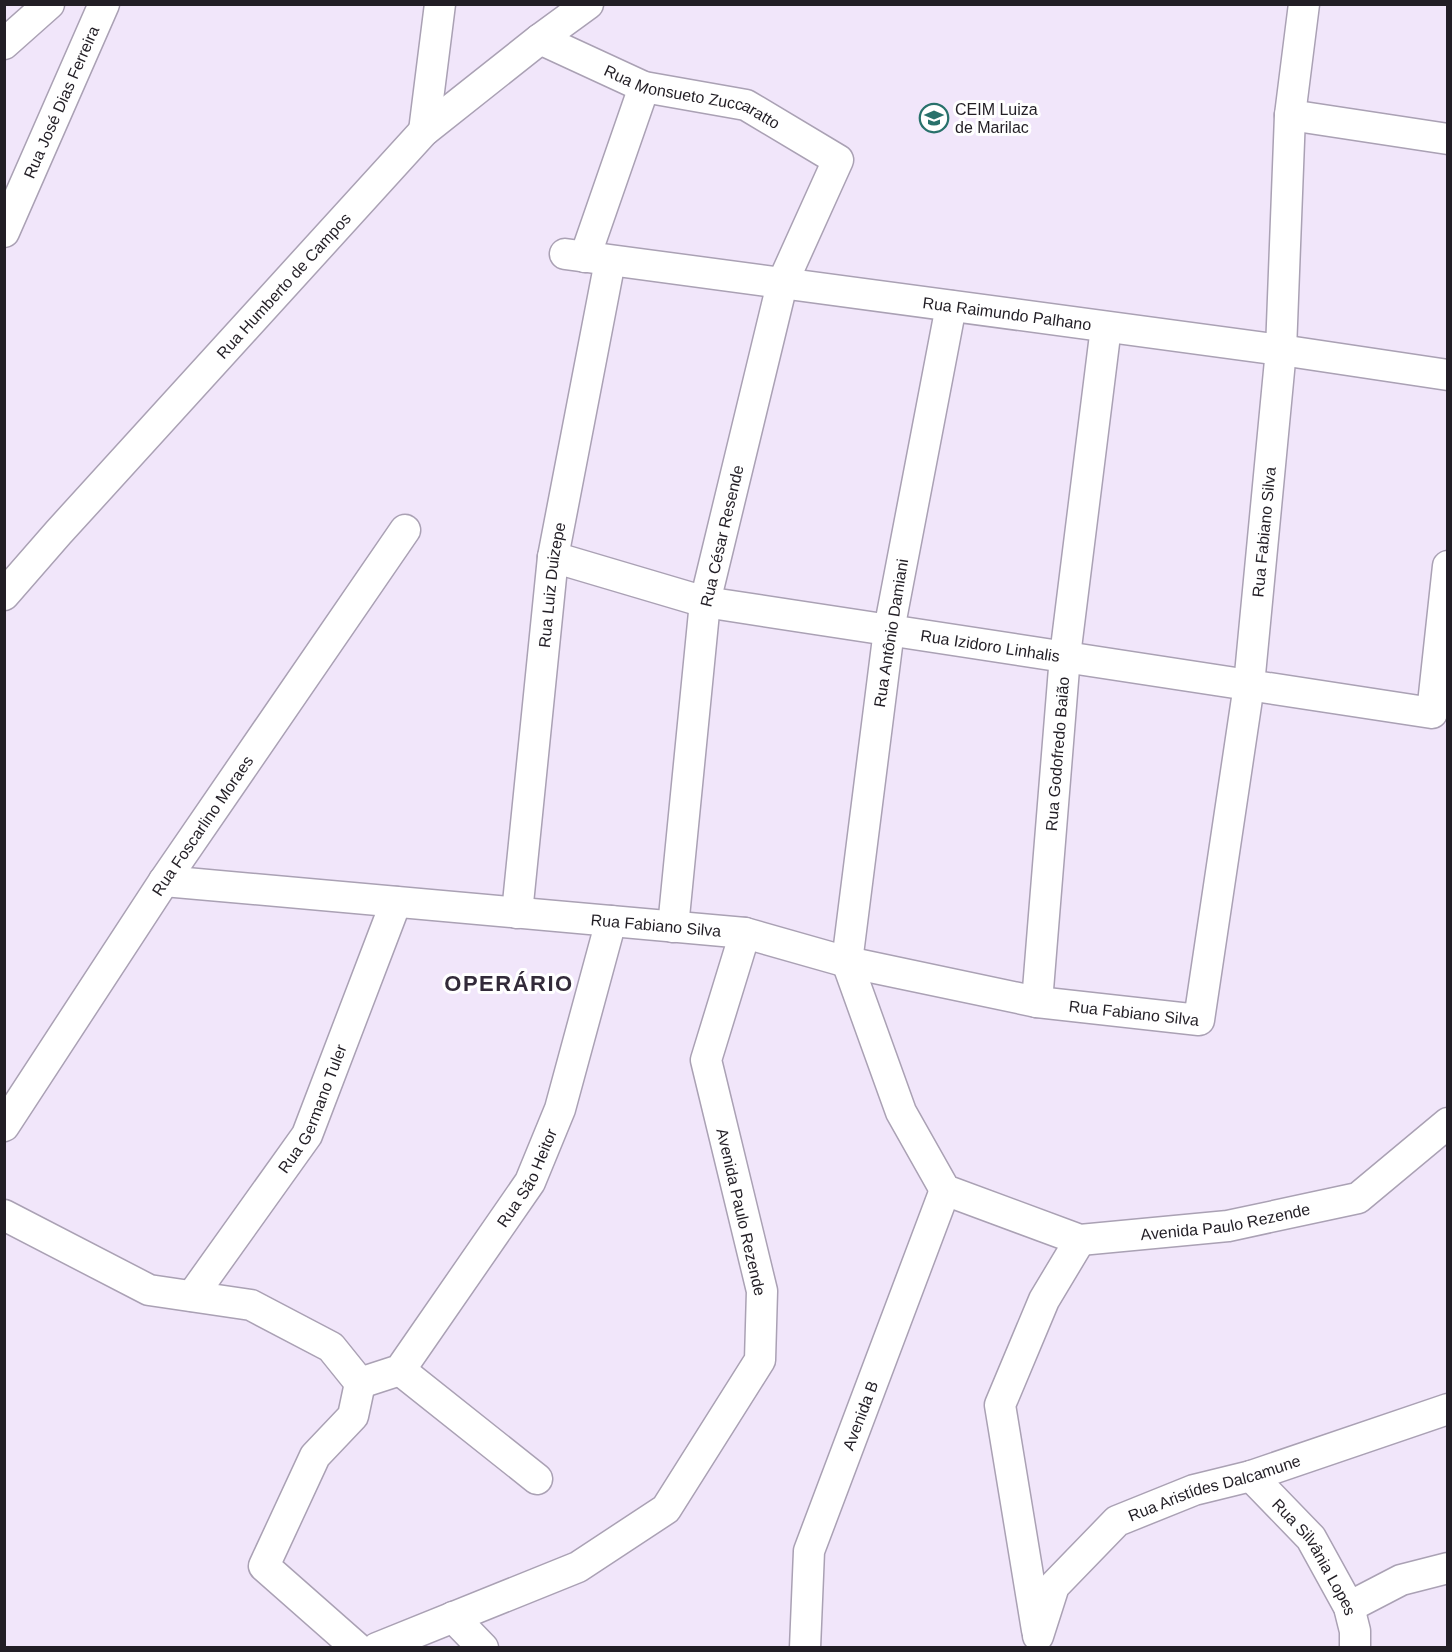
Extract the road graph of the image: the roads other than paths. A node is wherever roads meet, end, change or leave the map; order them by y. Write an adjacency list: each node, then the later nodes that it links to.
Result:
1 (49, 4): 7 (street)
2 (104, 4): 13 (street, Rua José Dias Ferreira)
3 (440, 4): 10 (street)
4 (588, 4): 6 (street, Rua Humberto de Campos)
5 (1304, 4): 9 (street, Rua Fabiano Silva)
6 (540, 39): 8 (street, Rua Monsueto Zuccaratto); 10 (street, Rua Humberto de Campos)
7 (4, 44)
8 (644, 87): 12 (street, Rua Monsueto Zuccaratto); 14 (street)
9 (1290, 115): 11 (street); 18 (street, Rua Fabiano Silva)
10 (424, 131): 23 (street, Rua Humberto de Campos)
11 (1445, 134)
12 (838, 160): 15 (street, Rua César Resende)
13 (4, 232)
14 (587, 257): 15 (street, Rua Raimundo Palhano); 21 (street, Rua Luiz Duizepe)
15 (782, 284): 16 (street, Rua Raimundo Palhano); 24 (street, Rua César Resende)
16 (951, 306): 17 (street, Rua Raimundo Palhano); 25 (street, Rua Antônio Damiani)
17 (1106, 327): 18 (street, Rua Raimundo Palhano); 26 (street, Rua Godofredo Baião)
18 (1281, 350): 19 (street, Rua Raimundo Palhano); 27 (street, Rua Fabiano Silva)
19 (1448, 375)
20 (405, 530): 28 (street, Rua Foscarlino Moraes)
21 (554, 557): 24 (street, Rua Izidoro Linhalis); 30 (street, Rua Luiz Duizepe)
22 (1448, 566): 27 (street, Rua Izidoro Linhalis)
23 (4, 595)
24 (705, 602): 25 (street, Rua Izidoro Linhalis); 32 (street, Rua César Resende)
25 (889, 630): 26 (street, Rua Izidoro Linhalis); 34 (street, Rua Antônio Damiani)
26 (1065, 656): 27 (street, Rua Izidoro Linhalis); 35 (street, Rua Godofredo Baião)
27 (1249, 685): 35 (street, Rua Fabiano Silva)
28 (164, 881): 29 (street, Rua Fabiano Silva); 37 (street, Rua Foscarlino Moraes)
29 (396, 902): 30 (street, Rua Fabiano Silva); 41 (street, Rua Germano Tuler)
30 (517, 913): 31 (street, Rua Fabiano Silva)
31 (611, 921): 32 (street, Rua Fabiano Silva); 42 (street, Rua São Heitor)
32 (673, 927): 33 (street, Rua Fabiano Silva)
33 (745, 933): 34 (street, Rua Fabiano Silva); 49 (street, Avenida Paulo Rezende)
34 (847, 962): 35 (street, Rua Fabiano Silva); 38 (street)
35 (1037, 1002)
36 (1448, 1123): 40 (street, Avenida Paulo Rezende)
37 (4, 1126)
38 (945, 1190): 40 (street, Avenida Paulo Rezende); 54 (street, Avenida B)
39 (4, 1215): 41 (street)
40 (1080, 1240): 50 (street)
41 (192, 1296): 43 (street)
42 (400, 1370): 43 (street); 46 (street)
43 (360, 1383): 51 (street)
44 (1448, 1409): 45 (street, Rua Aristídes Dalcamune)
45 (1251, 1476): 48 (street, Rua Silvânia Lopes); 50 (street, Rua Aristídes Dalcamune)
46 (537, 1479)
47 (1448, 1568): 48 (street)
48 (1349, 1607): 55 (street, Rua Silvânia Lopes)
49 (453, 1617): 52 (street, Avenida Paulo Rezende); 53 (street)
50 (1040, 1642)
51 (357, 1647)
52 (377, 1647)
53 (483, 1647)
54 (805, 1647)
55 (1355, 1647)

